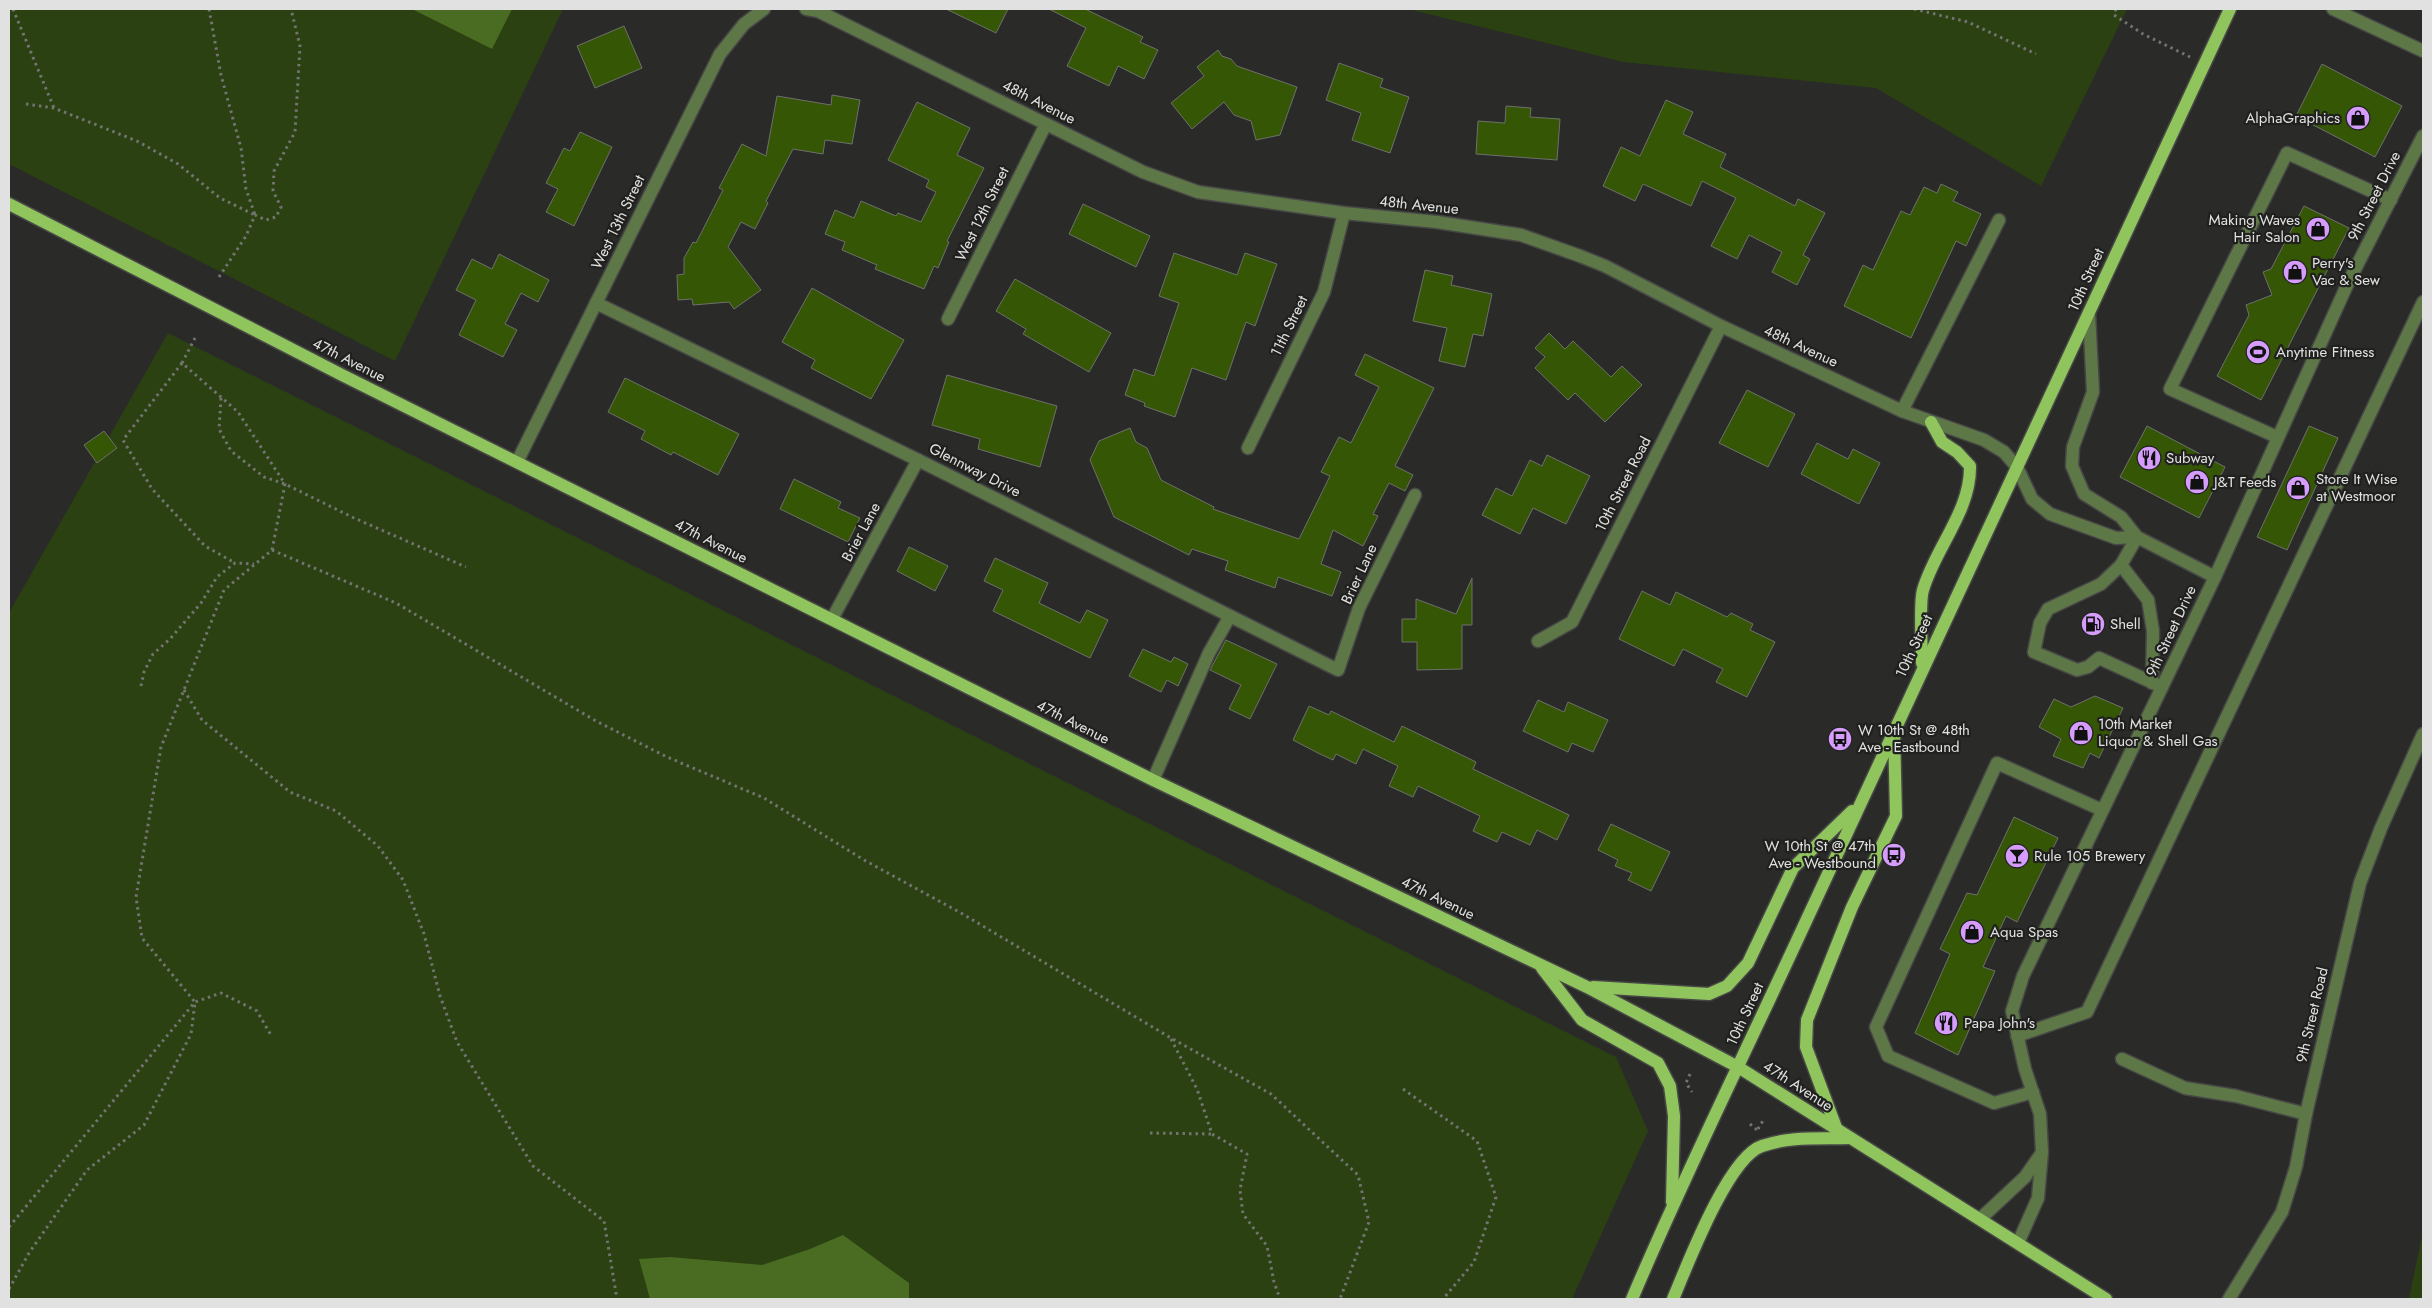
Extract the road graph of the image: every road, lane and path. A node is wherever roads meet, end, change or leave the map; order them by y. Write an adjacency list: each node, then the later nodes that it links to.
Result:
1 (13, 9): 14 (path)
2 (209, 9): 20 (path)
3 (291, 9): 20 (path)
4 (764, 9): 24 (street, West 13th Street)
5 (806, 9): 15 (street, 48th Avenue)
6 (1914, 9): 11 (path)
7 (2116, 9): 12 (path)
8 (2230, 9): 12 (main road, 10th Street)
9 (2333, 9): 10 (street)
10 (2423, 51)
11 (2036, 54)
12 (2204, 64): 25 (main road, 10th Street)
13 (26, 104): 14 (path)
14 (54, 108): 20 (path)
15 (1046, 124): 19 (street, 48th Avenue); 26 (street, West 12th Street)
16 (2422, 144): 17 (street, 9th Street Drive)
17 (2391, 200): 33 (street, 9th Street Drive); 33 (street)
18 (9, 204): 36 (main road, 47th Avenue)
19 (1344, 213): 27 (street, 48th Avenue); 34 (street, 11th Street)
20 (256, 215): 22 (path)
21 (1999, 220): 31 (street)
22 (219, 277)
23 (2423, 302): 63 (street)
24 (596, 303): 35 (street, Glennway Drive); 36 (street, West 13th Street)
25 (2089, 313): 37 (main road, 10th Street); 40 (street)
26 (948, 319)
27 (1721, 326): 31 (street, 48th Avenue); 49 (street, 10th Street Road)
28 (195, 338): 29 (path)
29 (182, 363): 30 (path); 42 (path)
30 (221, 397): 38 (path); 38 (path)
31 (1902, 412): 32 (street, 48th Avenue)
32 (1931, 422): 37 (street, 48th Avenue); 50 (main road)
33 (2276, 437): 46 (street, 9th Street Drive)
34 (1248, 448)
35 (918, 460): 47 (street, Glennway Drive); 48 (street, Brier Lane)
36 (517, 462): 48 (main road, 47th Avenue)
37 (2017, 467): 40 (street, 48th Avenue); 50 (main road, 10th Street)
38 (285, 484): 41 (path); 45 (path)
39 (1415, 495): 51 (street, Brier Lane)
40 (2137, 537): 44 (street); 46 (street)
41 (272, 550): 43 (path); 65 (path)
42 (235, 563): 43 (path); 53 (path)
43 (255, 564): 54 (path)
44 (2121, 565): 52 (street); 52 (street)
45 (466, 566)
46 (2214, 577): 52 (street, 9th Street Drive)
47 (1230, 616): 51 (street, Glennway Drive); 57 (street)
48 (832, 619): 57 (main road, 47th Avenue)
49 (1538, 641)
50 (1922, 668): 55 (main road, 10th Street)
51 (1338, 670)
52 (2157, 685): 59 (street, 9th Street Drive)
53 (141, 686)
54 (184, 689): 62 (path); 83 (path)
55 (1894, 728): 58 (main road, 10th Street); 73 (main road)
56 (2423, 734): 70 (street, 9th Street Road)
57 (1153, 780): 60 (main road, 47th Avenue)
58 (1858, 806): 61 (main road); 67 (main road, 10th Street)
59 (2102, 810): 63 (street, 9th Street Drive); 69 (street)
60 (1541, 966): 61 (main road, 47th Avenue); 78 (main road)
61 (1587, 987): 67 (main road, 47th Avenue)
62 (195, 1002): 64 (path); 80 (path); 82 (path)
63 (2018, 1036): 69 (street, 9th Street Drive)
64 (272, 1037)
65 (1171, 1038): 75 (path); 85 (path)
66 (2122, 1059): 70 (street)
67 (1738, 1068): 73 (main road, 47th Avenue); 78 (main road, 10th Street)
68 (1403, 1089): 86 (path)
69 (2033, 1092): 77 (street, 9th Street Drive)
70 (2306, 1114): 90 (street, 9th Street Road)
71 (1764, 1119): 72 (path)
72 (1758, 1130)
73 (1837, 1130): 76 (main road, 47th Avenue)
74 (1150, 1133): 75 (path)
75 (1212, 1134): 84 (path)
76 (1850, 1138): 79 (main road, 47th Avenue); 88 (main road)
77 (2042, 1152): 79 (street); 81 (street, 9th Street Drive)
78 (1672, 1205): 87 (main road, 10th Street)
79 (1980, 1219): 81 (main road, 47th Avenue)
80 (9, 1227)
81 (2018, 1243): 89 (main road, 47th Avenue)
82 (9, 1289)
83 (617, 1299)
84 (1280, 1299)
85 (1340, 1299)
86 (1443, 1299)
87 (1632, 1299)
88 (1673, 1299)
89 (2106, 1299)
90 (2229, 1299)

